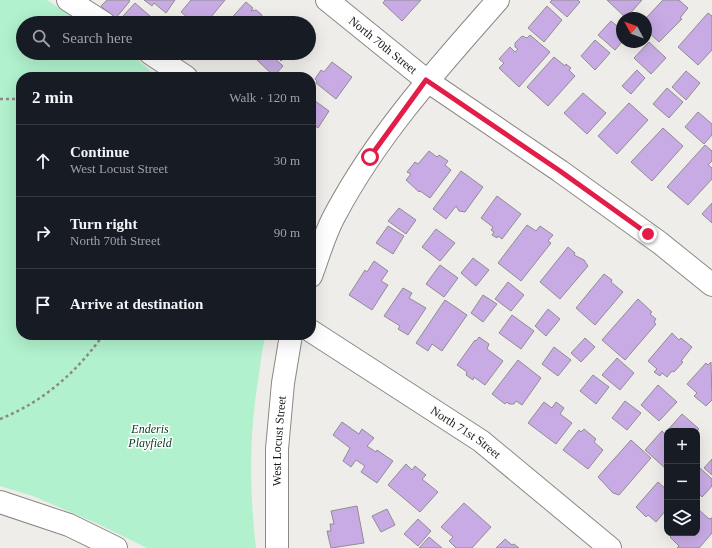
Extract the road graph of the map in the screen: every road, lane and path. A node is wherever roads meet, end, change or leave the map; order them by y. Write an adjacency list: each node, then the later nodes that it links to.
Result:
1 (68, 0): 4 (street)
2 (327, 0): 7 (street, North 70th Street)
3 (498, 0): 7 (street)
4 (93, 16)
5 (160, 60): 6 (street)
6 (178, 72)
7 (426, 80): 10 (street); 11 (street, North 70th Street)
8 (0, 99): 9 (path)
9 (16, 100)
10 (316, 263)
11 (712, 285)
12 (316, 334): 19 (street, North 71st Street)
13 (99, 340): 15 (path)
14 (290, 340): 18 (street, West Locust Street)
15 (0, 418)
16 (0, 502): 17 (street)
17 (116, 548)
18 (278, 548)
19 (610, 548)

